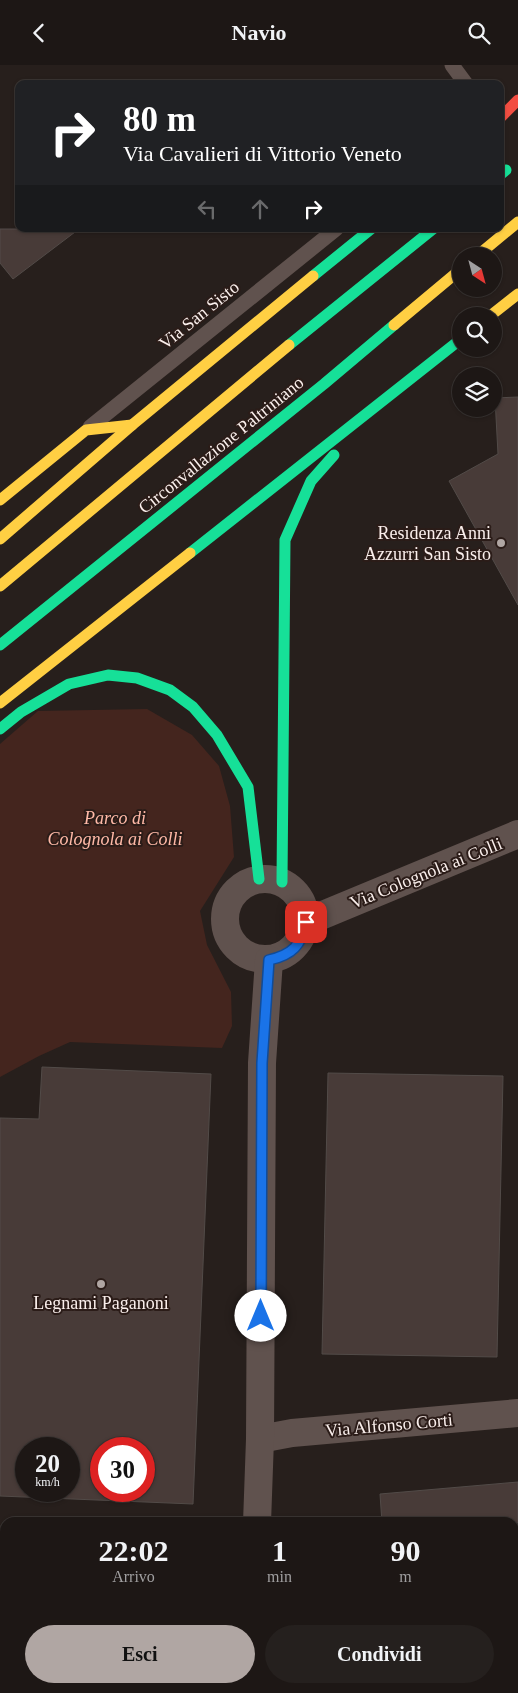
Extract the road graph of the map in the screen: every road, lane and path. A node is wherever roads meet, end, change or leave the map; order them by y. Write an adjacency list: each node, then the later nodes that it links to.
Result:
1 (452, 65): 2 (lane)
2 (463, 80)
3 (518, 221): 7 (highway)
4 (332, 232): 15 (lane, Via San Sisto)
5 (367, 232): 14 (highway)
6 (429, 232): 19 (highway, Circonvallazione Paltriniano)
7 (488, 247)
8 (452, 277): 20 (highway, Circonvallazione Paltriniano)
9 (518, 294): 10 (highway)
10 (501, 307)
11 (452, 346): 12 (highway)
12 (439, 356): 13 (highway); 21 (highway)
13 (394, 407)
14 (132, 425): 15 (highway); 18 (highway)
15 (86, 430): 17 (highway)
16 (341, 450): 24 (highway)
17 (0, 500)
18 (0, 539)
19 (0, 586)
20 (0, 645)
21 (0, 703)
22 (0, 729): 24 (highway)
23 (518, 835): 25 (street, Via Colognola ai Colli)
24 (270, 881): 25 (street); 26 (street)
25 (306, 922): 26 (street)
26 (269, 960): 28 (street)
27 (518, 1413): 28 (street, Via Alfonso Corti)
28 (260, 1439): 29 (street)
29 (256, 1517)

